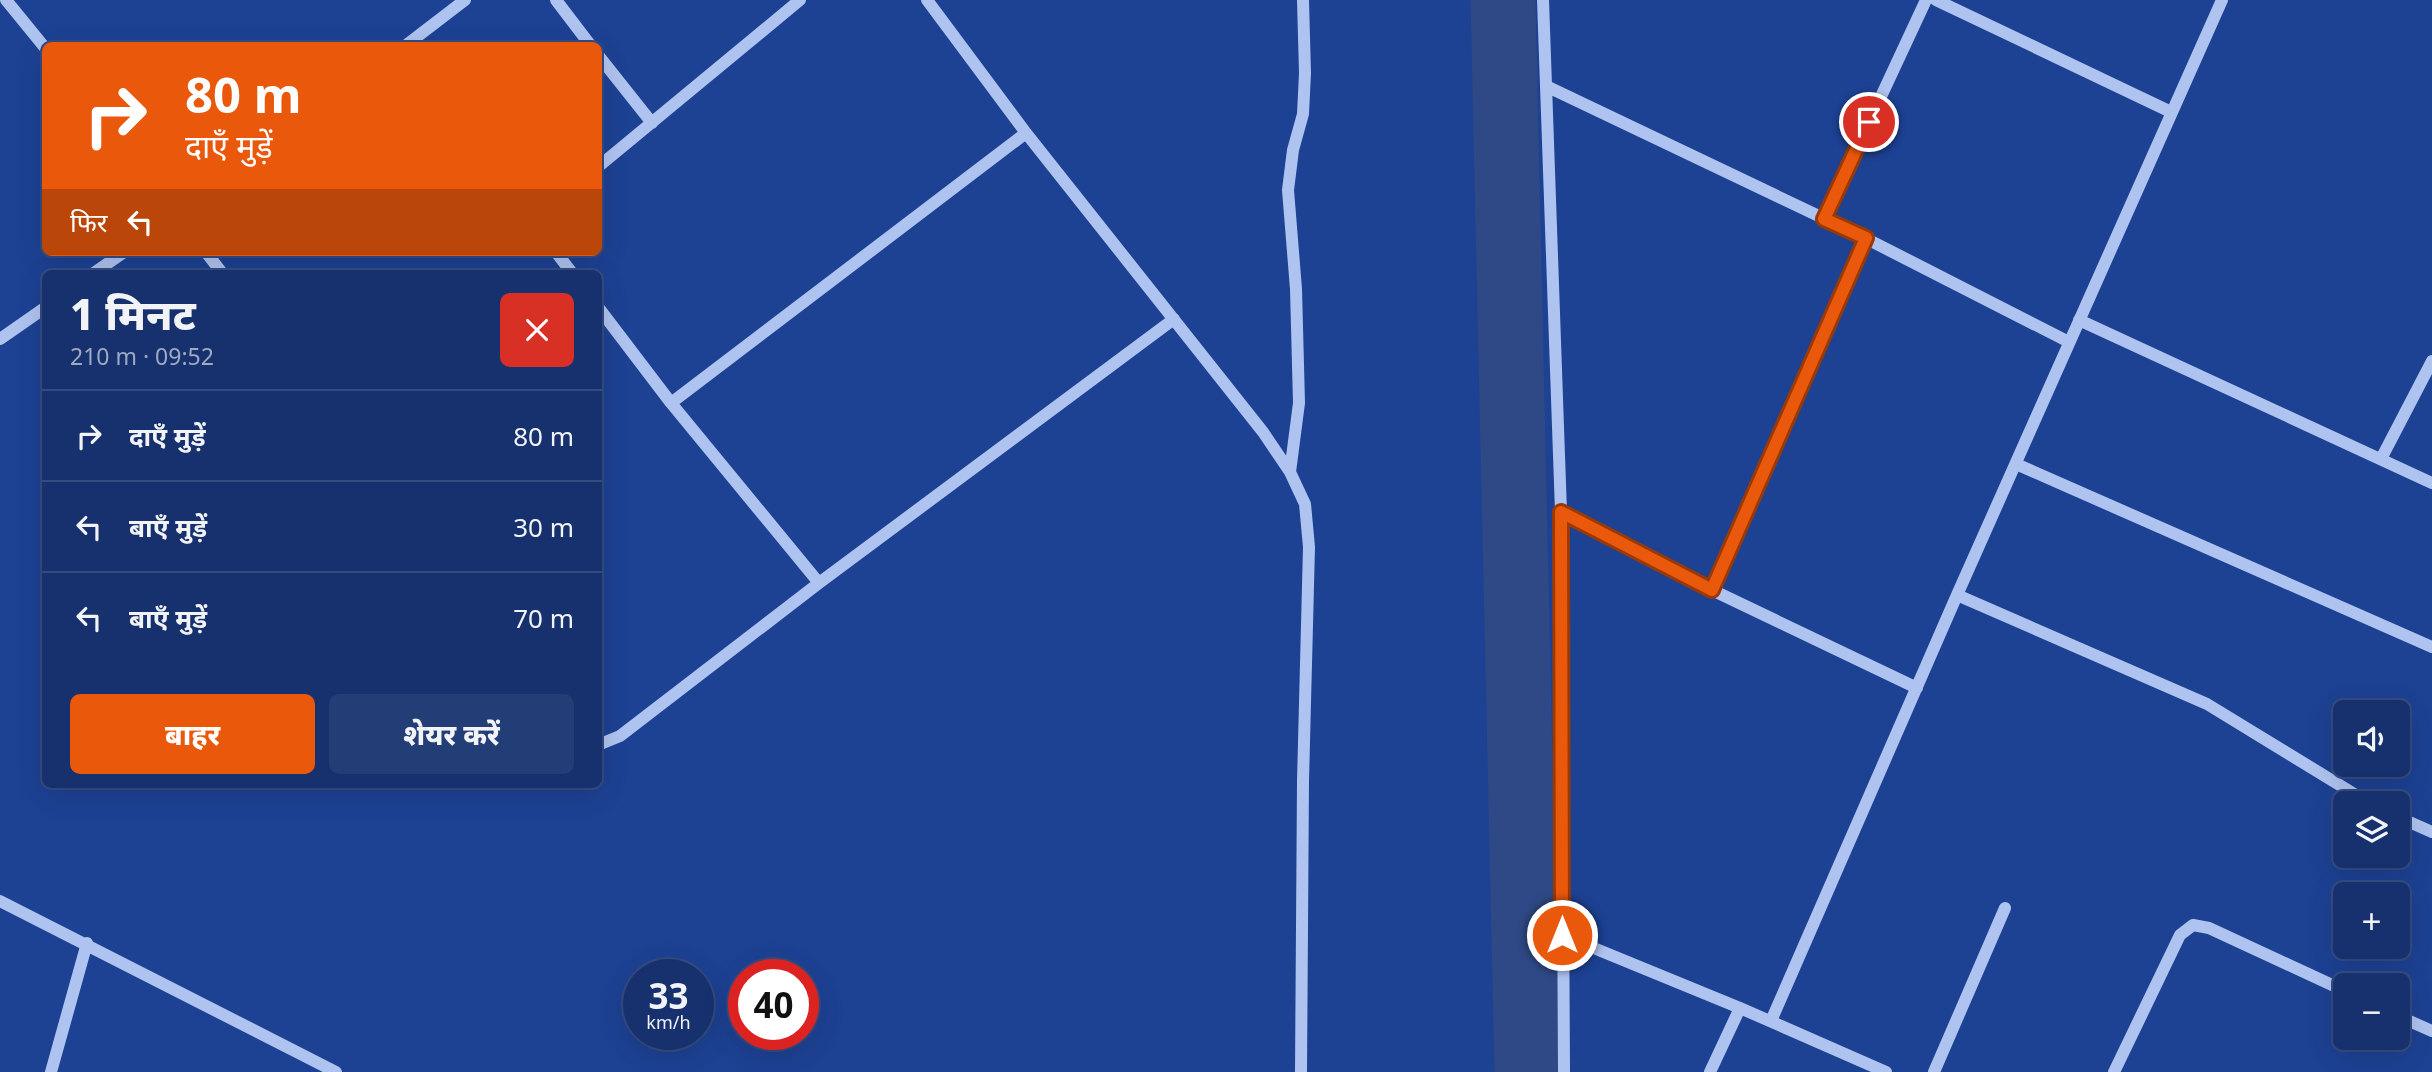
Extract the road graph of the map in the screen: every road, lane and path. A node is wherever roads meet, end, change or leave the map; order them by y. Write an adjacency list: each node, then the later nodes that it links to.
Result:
1 (6, 0): 13 (street)
2 (465, 0): 11 (street)
3 (556, 0): 12 (street)
4 (800, 0): 17 (street)
5 (927, 0): 18 (street)
6 (1303, 0): 38 (street)
7 (1544, 0): 15 (street)
8 (1926, 0): 20 (street)
9 (1937, 0): 16 (street)
10 (2222, 0): 16 (street)
11 (410, 42)
12 (589, 42)
13 (42, 45)
14 (602, 60): 17 (street)
15 (1546, 86): 20 (street); 40 (street)
16 (2171, 112): 31 (street)
17 (652, 123): 19 (street)
18 (1026, 133): 30 (street); 35 (street)
19 (602, 164)
20 (1824, 219): 21 (street)
21 (1866, 238): 33 (street); 42 (street)
22 (118, 256): 25 (street)
23 (209, 256): 26 (street)
24 (559, 256): 27 (street)
25 (98, 270)
26 (220, 270)
27 (570, 270)
28 (42, 310): 32 (street)
29 (602, 312): 35 (street)
30 (1174, 319): 38 (street); 41 (street)
31 (2079, 320): 33 (street); 36 (street)
32 (0, 340)
33 (2069, 342): 37 (street)
34 (2432, 362): 36 (street)
35 (671, 403): 41 (street)
36 (2381, 459): 39 (street)
37 (2016, 464): 43 (street); 44 (street)
38 (1290, 472): 61 (street)
39 (2432, 483)
40 (1561, 512): 42 (street); 52 (street)
41 (819, 583): 46 (street)
42 (1712, 590): 45 (street)
43 (1957, 595): 45 (street); 47 (street)
44 (2432, 647)
45 (1917, 688): 56 (street)
46 (602, 743)
47 (2348, 791)
48 (2410, 822): 49 (street)
49 (2432, 832)
50 (0, 901): 53 (street)
51 (2005, 908): 65 (street)
52 (1562, 935): 55 (street); 62 (street)
53 (87, 943): 59 (street); 60 (street)
54 (2333, 986): 66 (street)
55 (1740, 1008): 56 (street); 63 (street)
56 (1771, 1021): 64 (street)
57 (2410, 1021): 58 (street)
58 (2432, 1031)
59 (51, 1072)
60 (336, 1072)
61 (1301, 1072)
62 (1563, 1072)
63 (1710, 1072)
64 (1886, 1072)
65 (1934, 1072)
66 (2114, 1072)

